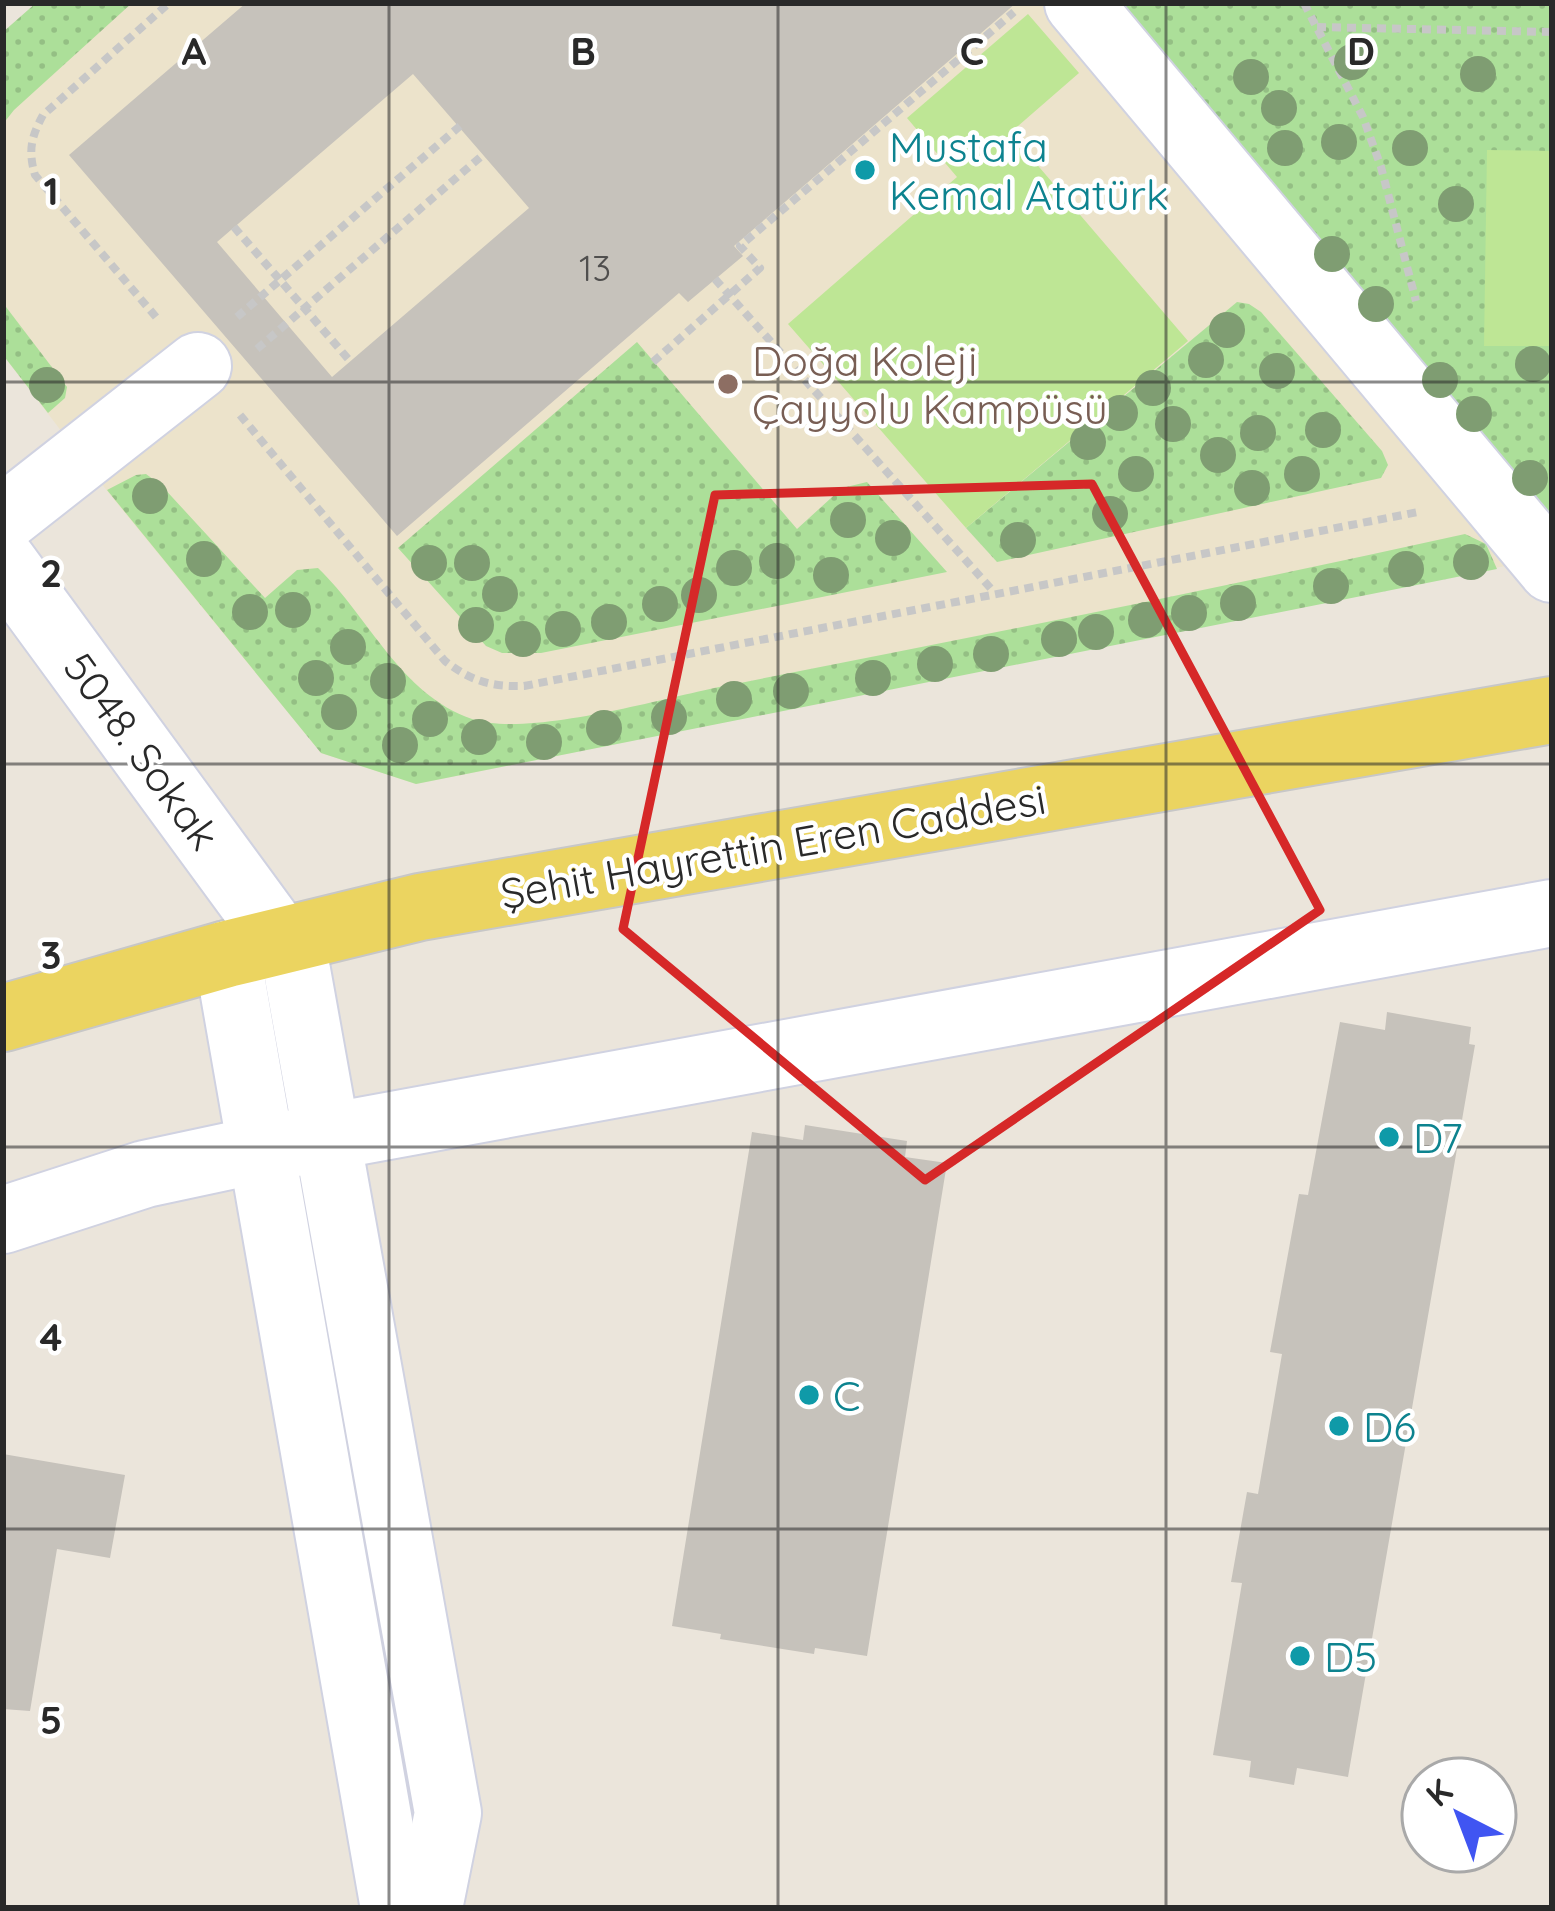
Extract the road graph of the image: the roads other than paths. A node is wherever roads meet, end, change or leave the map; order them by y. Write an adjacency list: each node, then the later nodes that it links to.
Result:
1 (1078, 3): 5 (street)
2 (222, 363): 3 (street)
3 (3, 519)
4 (3, 562): 8 (street, 5048. Sokak)
5 (1552, 569)
6 (1552, 710): 8 (main road, Şehit Hayrettin Eren Caddesi)
7 (1552, 913): 10 (street)
8 (266, 944): 9 (main road, Şehit Hayrettin Eren Caddesi); 10 (street); 11 (street)
9 (3, 1018)
10 (329, 1137): 11 (street); 14 (street)
11 (262, 1149): 12 (street); 13 (street)
12 (3, 1220)
13 (394, 1908)
14 (428, 1908)

